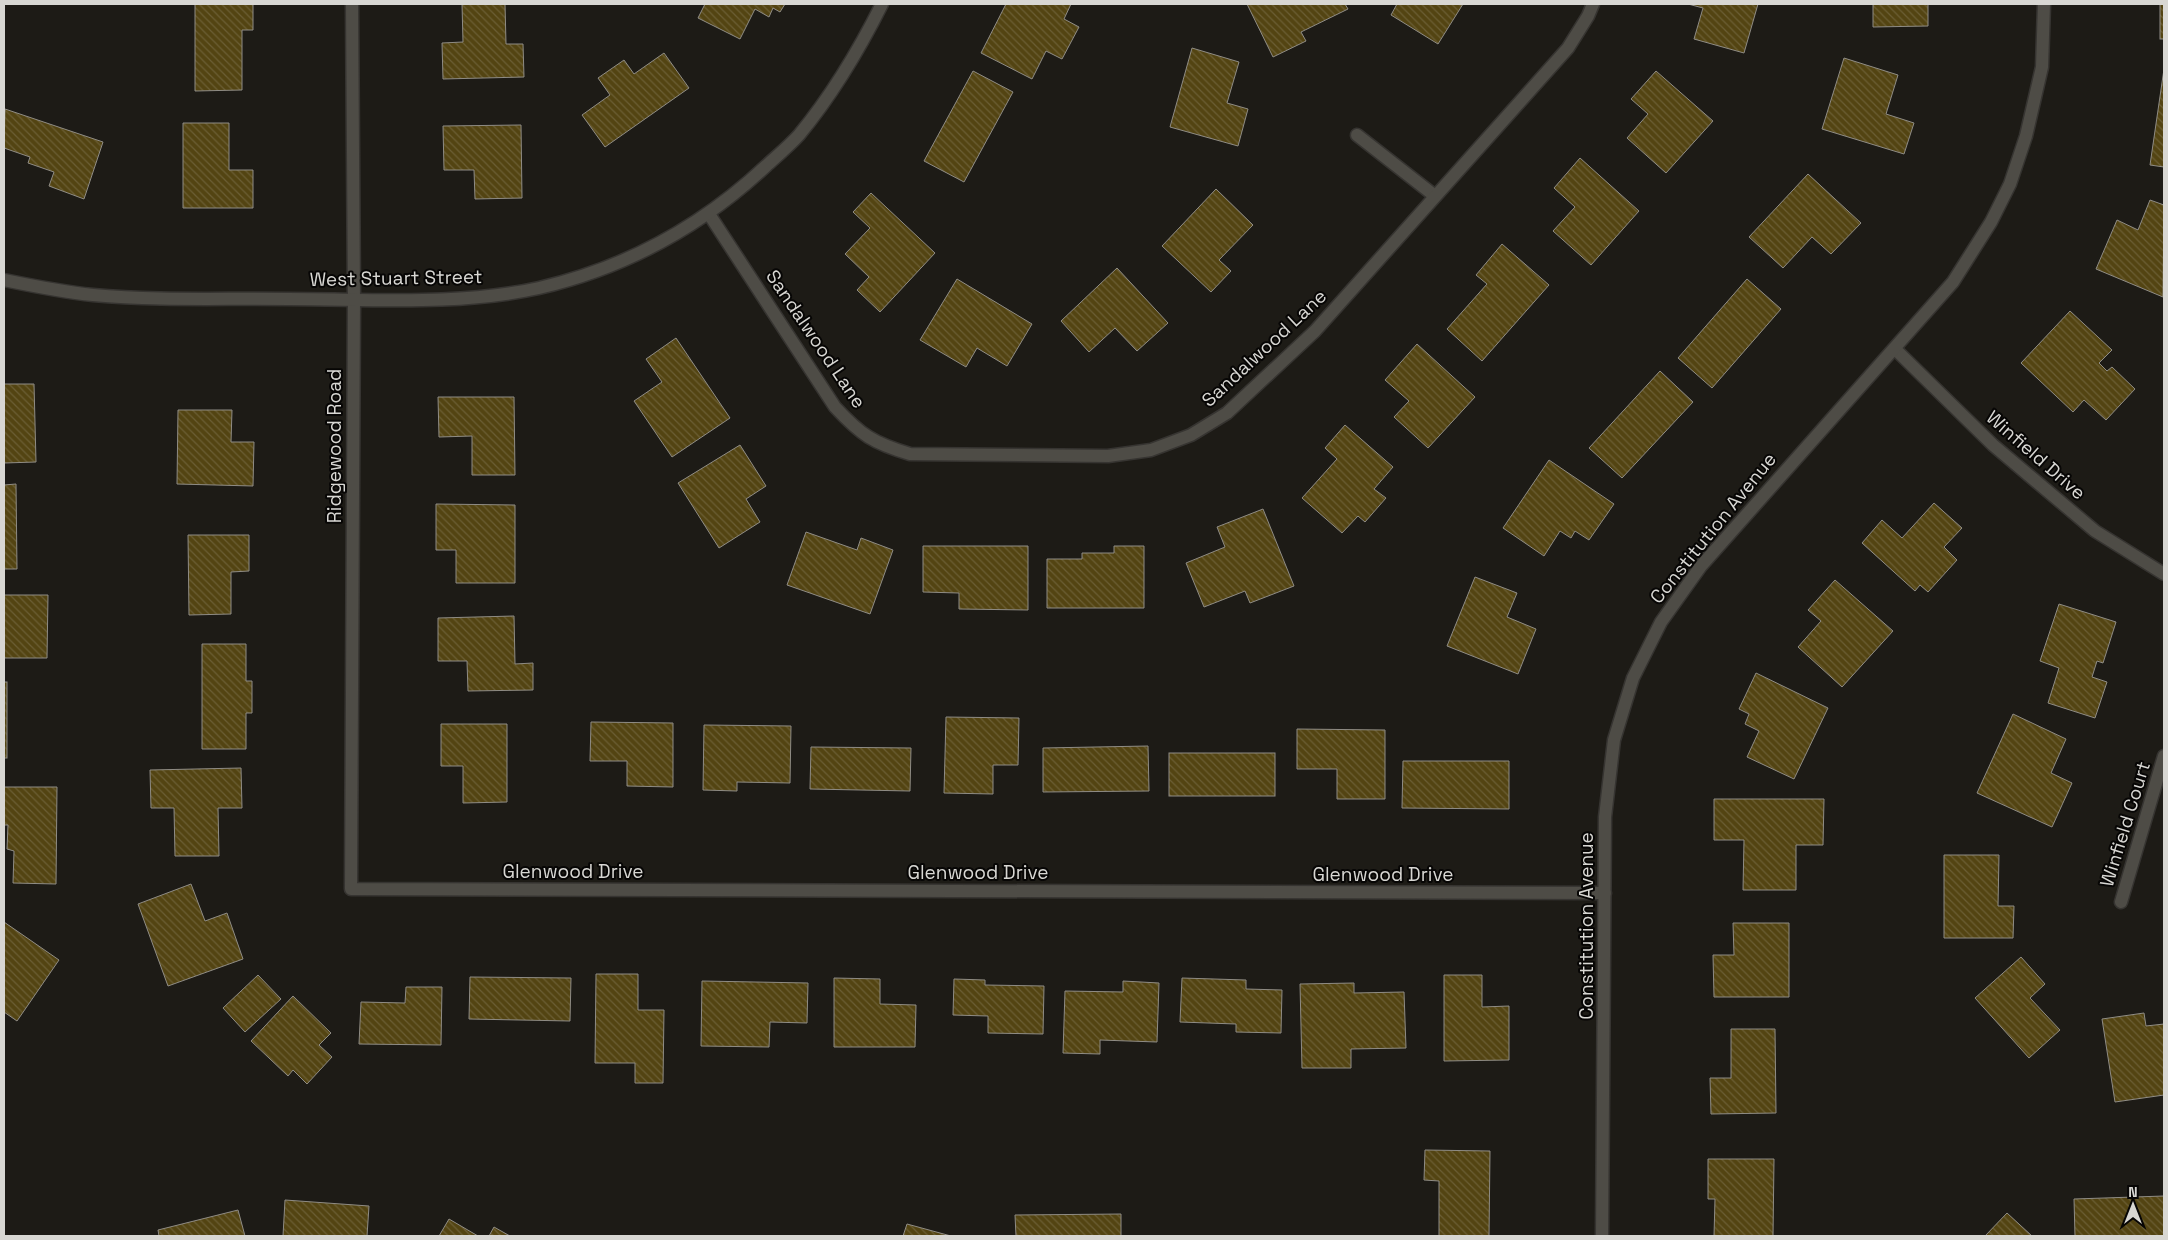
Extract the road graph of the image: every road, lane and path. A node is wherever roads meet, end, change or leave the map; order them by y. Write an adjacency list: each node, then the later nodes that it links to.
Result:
1 (352, 4): 9 (street, Ridgewood Road)
2 (882, 4): 7 (street, West Stuart Street)
3 (1593, 4): 6 (street, Sandalwood Lane)
4 (2044, 4): 10 (street, Constitution Avenue)
5 (1357, 135): 6 (street)
6 (1435, 196): 7 (street, Sandalwood Lane)
7 (709, 214): 9 (street, West Stuart Street)
8 (4, 280): 9 (street, West Stuart Street)
9 (354, 300): 13 (street, Ridgewood Road)
10 (1894, 349): 11 (street, Winfield Drive); 14 (street, Constitution Avenue)
11 (2164, 574)
12 (2164, 756): 15 (street, Winfield Court)
13 (351, 889): 14 (street, Glenwood Drive)
14 (1605, 893): 16 (street, Constitution Avenue)
15 (2121, 902)
16 (1602, 1236)

